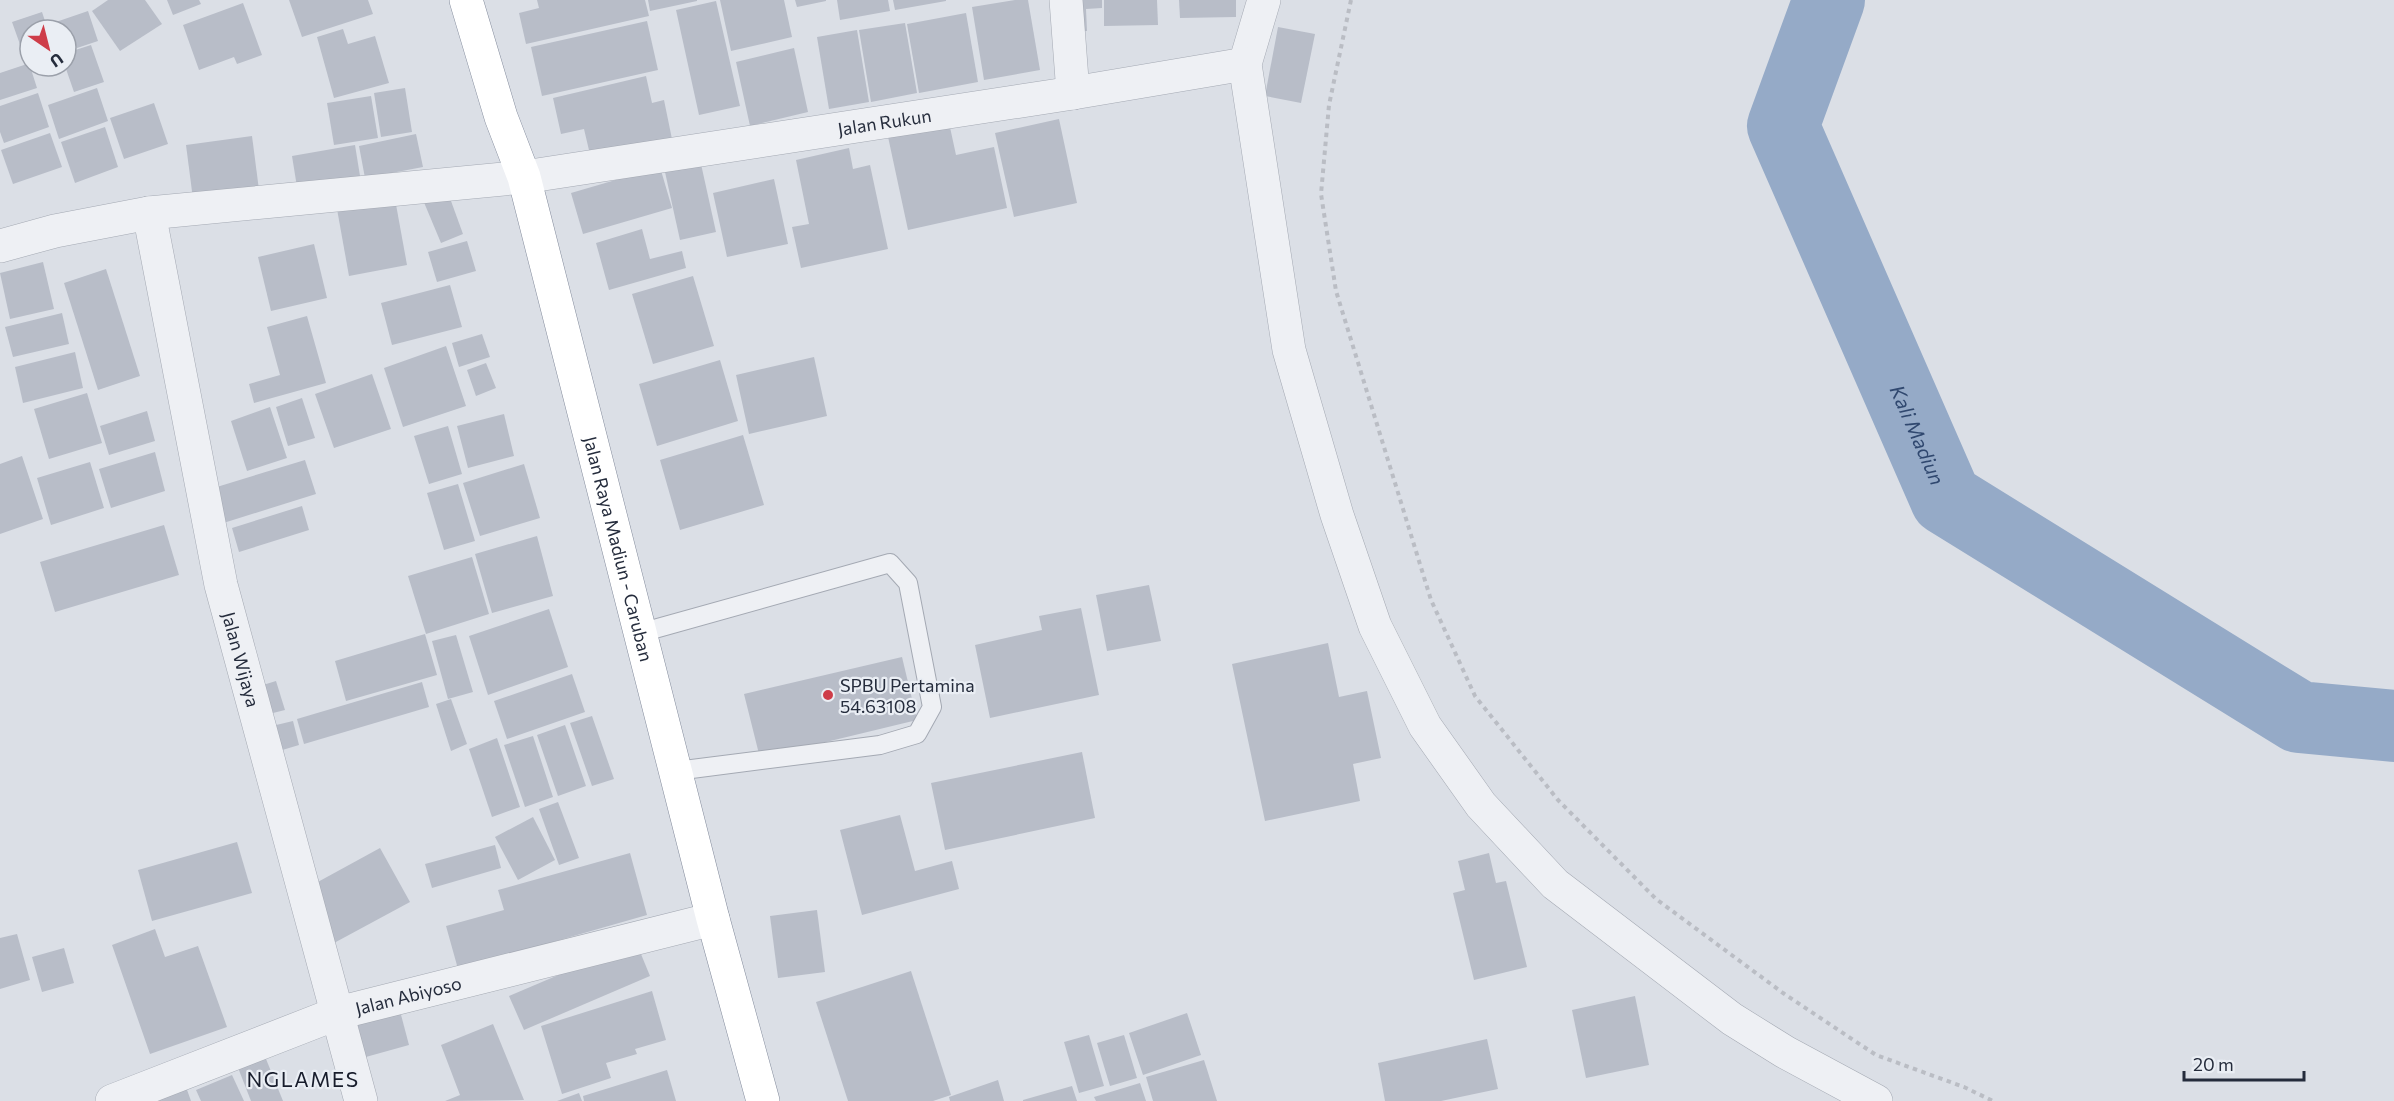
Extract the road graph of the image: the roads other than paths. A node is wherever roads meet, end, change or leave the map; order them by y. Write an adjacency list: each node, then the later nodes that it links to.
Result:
1 (466, 0): 6 (highway, Jalan Raya Madiun - Caruban)
2 (1066, 0): 5 (street)
3 (1264, 0): 4 (street)
4 (1245, 64): 5 (street, Jalan Rukun); 16 (street)
5 (1073, 93): 6 (street, Jalan Rukun)
6 (524, 177): 7 (street, Jalan Rukun); 9 (highway, Jalan Raya Madiun - Caruban)
7 (149, 213): 8 (street, Jalan Rukun); 12 (street, Jalan Wijaya)
8 (0, 246)
9 (640, 633): 10 (highway, Jalan Raya Madiun - Caruban); 10 (lane)
10 (676, 771): 11 (highway, Jalan Raya Madiun - Caruban)
11 (713, 919): 12 (street, Jalan Abiyoso); 15 (highway, Jalan Raya Madiun - Caruban)
12 (338, 1013): 13 (street, Jalan Abiyoso); 14 (street, Jalan Wijaya)
13 (112, 1101)
14 (360, 1101)
15 (763, 1101)
16 (1876, 1101)

